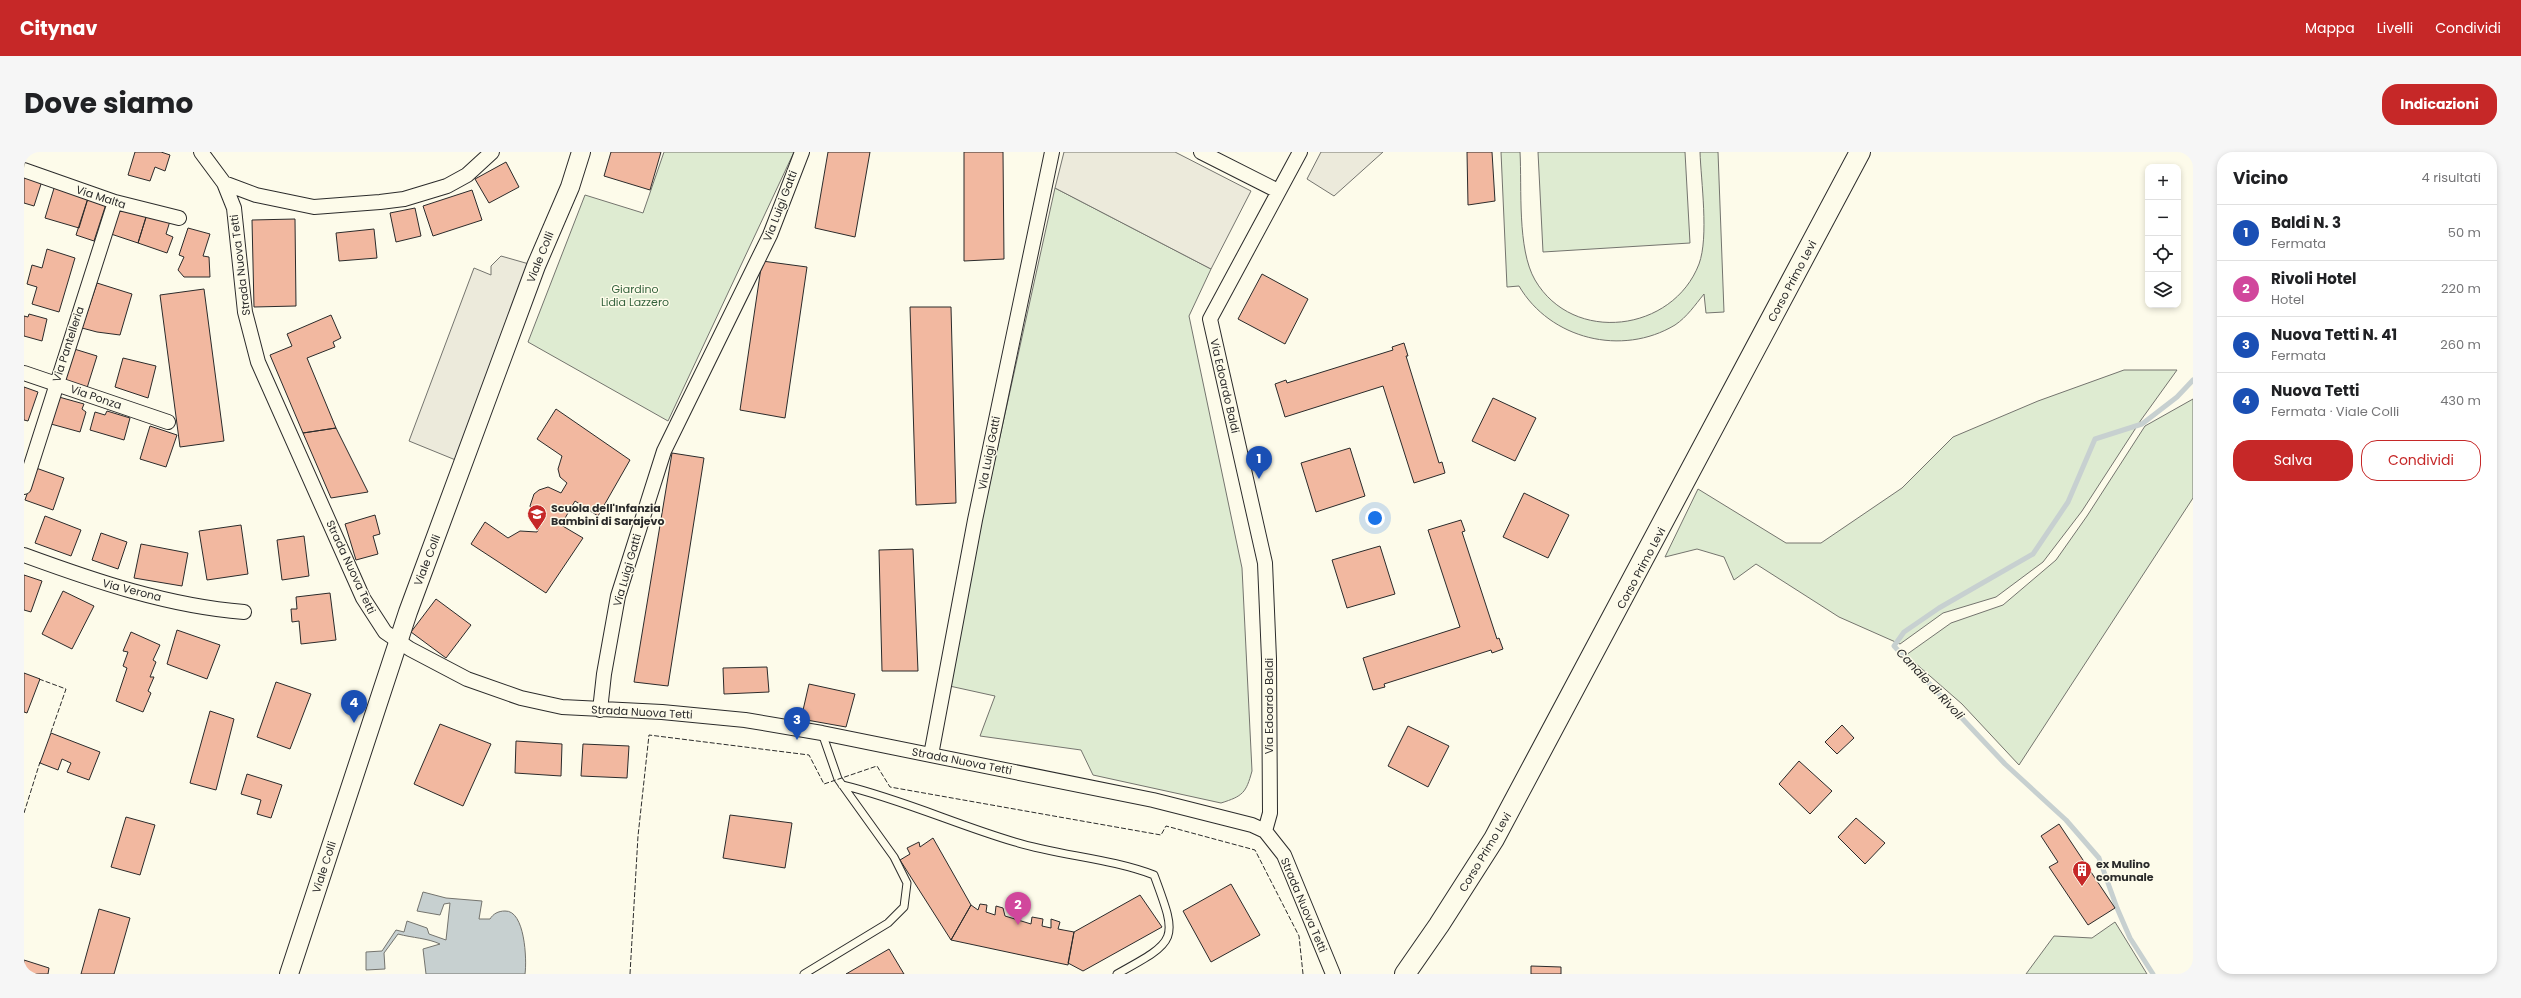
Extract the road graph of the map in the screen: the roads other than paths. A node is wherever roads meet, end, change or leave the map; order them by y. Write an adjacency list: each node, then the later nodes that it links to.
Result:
1 (201, 152): 10 (street, Strada Nuova Tetti)
2 (492, 152): 10 (street)
3 (581, 152): 20 (street, Viale Colli)
4 (802, 152): 21 (street, Via Luigi Gatti)
5 (1052, 152): 23 (street, Via Luigi Gatti)
6 (1201, 152): 11 (street)
7 (1300, 152): 11 (street, Via Edoardo Baldi)
8 (1860, 152): 30 (main road, Corso Primo Levi)
9 (24, 170): 12 (street, Via Malta)
10 (224, 183): 20 (street, Strada Nuova Tetti)
11 (1278, 191): 25 (street, Via Edoardo Baldi)
12 (115, 202): 13 (street, Via Malta); 15 (street, Via Pantelleria)
13 (179, 218)
14 (24, 373): 15 (street, Via Ponza)
15 (56, 382): 16 (street, Via Ponza); 17 (street, Via Pantelleria)
16 (168, 422)
17 (24, 487)
18 (24, 555): 19 (street, Via Verona)
19 (244, 612)
20 (398, 642): 21 (street, Strada Nuova Tetti); 26 (street, Viale Colli)
21 (600, 710): 22 (street, Strada Nuova Tetti)
22 (822, 733): 23 (street, Strada Nuova Tetti); 24 (lane)
23 (931, 755): 25 (street, Strada Nuova Tetti)
24 (842, 785): 27 (lane); 28 (lane)
25 (1265, 831): 29 (street, Strada Nuova Tetti)
26 (289, 974)
27 (804, 974)
28 (1117, 974)
29 (1333, 974)
30 (1405, 974)

